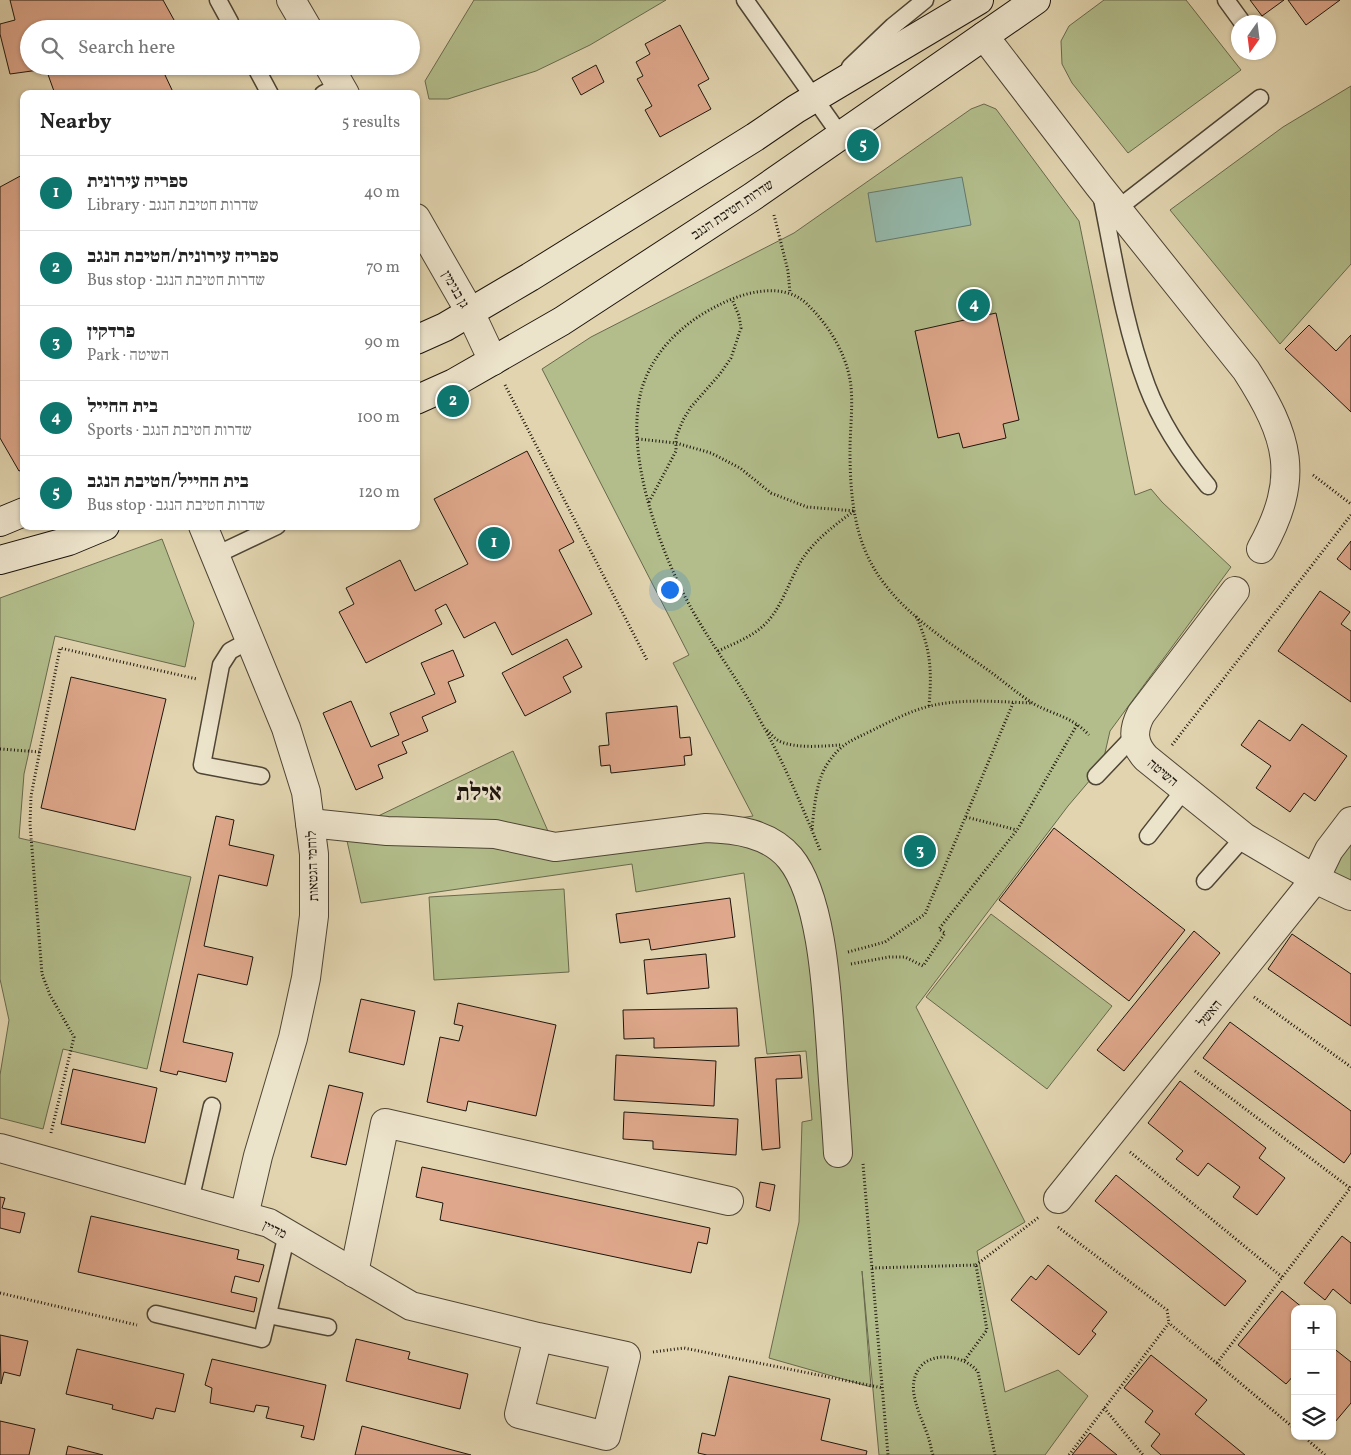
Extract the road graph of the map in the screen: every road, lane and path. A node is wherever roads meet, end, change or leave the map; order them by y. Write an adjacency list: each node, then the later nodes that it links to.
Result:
1 (218, 0): 9 (lane)
2 (291, 0): 10 (street)
3 (745, 0): 14 (lane)
4 (925, 0): 14 (lane)
5 (979, 0): 14 (street)
6 (1036, 0): 11 (street, שדרות חטיבת הנגב)
7 (1226, 0): 8 (lane)
8 (1237, 15)
9 (229, 20)
10 (303, 20)
11 (984, 36): 16 (street, שדרות חטיבת הנגב); 18 (street)
12 (260, 75): 13 (lane)
13 (268, 90)
14 (819, 95): 16 (lane); 23 (street)
15 (1260, 98): 19 (lane)
16 (842, 136): 17 (street, שדרות חטיבת הנגב)
17 (767, 186): 21 (path); 25 (street, שדרות חטיבת הנגב)
18 (1099, 186): 19 (street); 30 (lane)
19 (1117, 209): 29 (street)
20 (420, 227): 23 (street, גן בנימין)
21 (790, 293): 22 (path); 33 (path)
22 (732, 299): 27 (path); 28 (path)
23 (470, 312): 24 (street); 25 (street, גן בנימין)
24 (420, 338)
25 (493, 361): 26 (street, שדרות חטיבת הנגב); 49 (path)
26 (420, 398)
27 (638, 439): 28 (path); 31 (path)
28 (676, 443): 31 (path); 33 (path)
29 (1284, 453): 32 (path); 40 (street)
30 (1208, 486)
31 (648, 502): 48 (path)
32 (1351, 504)
33 (855, 511): 46 (path); 48 (path)
34 (20, 514): 36 (street)
35 (1351, 515): 61 (path)
36 (0, 522)
37 (96, 530): 41 (street)
38 (205, 530): 42 (street, לוחמי הגטאות)
39 (269, 530): 42 (lane)
40 (1261, 549)
41 (30, 552): 43 (street); 44 (street)
42 (216, 555): 47 (street, לוחמי הגטאות)
43 (0, 560)
44 (0, 568)
45 (1235, 590): 57 (street)
46 (915, 616): 52 (path); 53 (path)
47 (250, 640): 50 (lane); 67 (street, לוחמי הגטאות)
48 (718, 651): 55 (path)
49 (647, 660)
50 (217, 684): 60 (path); 62 (lane)
51 (1013, 702): 52 (path); 53 (path); 65 (path)
52 (1034, 703): 54 (path)
53 (929, 706): 58 (path)
54 (1078, 723): 56 (path); 69 (path)
55 (764, 727): 58 (path); 68 (path)
56 (1089, 735)
57 (1134, 736): 61 (street, השיטה); 63 (lane)
58 (842, 745): 68 (path)
59 (0, 750): 60 (path)
60 (40, 752): 87 (path)
61 (1157, 766): 64 (street, השיטה)
62 (261, 776)
63 (1096, 776)
64 (1184, 790): 70 (lane); 71 (street, השיטה)
65 (966, 817): 69 (path); 77 (path)
66 (1351, 821): 73 (street, האשל)
67 (310, 823): 86 (street); 92 (street, לוחמי הגטאות)
68 (812, 830): 72 (path)
69 (1017, 830): 79 (path)
70 (1148, 836)
71 (1244, 837): 73 (street, השיטה); 74 (lane)
72 (823, 858)
73 (1315, 879): 75 (street, השיטה); 80 (street, האשל)
74 (1205, 880)
75 (1351, 896)
76 (844, 945): 77 (path)
77 (845, 952): 78 (path)
78 (845, 959)
79 (846, 965)
80 (1233, 982): 81 (street, האשל); 82 (path)
81 (1174, 1055): 84 (street, האשל); 88 (path)
82 (1351, 1067)
83 (212, 1106): 90 (lane)
84 (1110, 1135): 89 (street, האשל); 98 (path)
85 (0, 1148): 87 (street, מדיין)
86 (851, 1157): 96 (path)
87 (45, 1160): 90 (street, מדיין)
88 (1350, 1188): 98 (path)
89 (1058, 1199): 95 (path)
90 (190, 1201): 92 (street, מדיין)
91 (729, 1201): 97 (street)
92 (244, 1216): 94 (street, מדיין)
93 (1058, 1226): 102 (path)
94 (287, 1234): 97 (street, מדיין); 101 (lane)
95 (976, 1265): 96 (path); 106 (path)
96 (872, 1268): 108 (path)
97 (354, 1273): 104 (street, מדיין)
98 (1282, 1278): 107 (path)
99 (0, 1293): 100 (path)
100 (156, 1314): 101 (lane)
101 (268, 1315): 103 (lane)
102 (1169, 1323): 107 (path); 109 (path)
103 (328, 1327)
104 (538, 1337): 105 (street, מדיין); 105 (street)
105 (626, 1356): 108 (path)
106 (964, 1361): 113 (path); 114 (path)
107 (1217, 1363): 110 (path)
108 (883, 1388): 112 (path)
109 (1104, 1408): 115 (path); 116 (path)
110 (1291, 1426)
111 (1308, 1440): 117 (path)
112 (888, 1455)
113 (933, 1455)
114 (996, 1455)
115 (1069, 1455)
116 (1143, 1455)
117 (1325, 1455)

